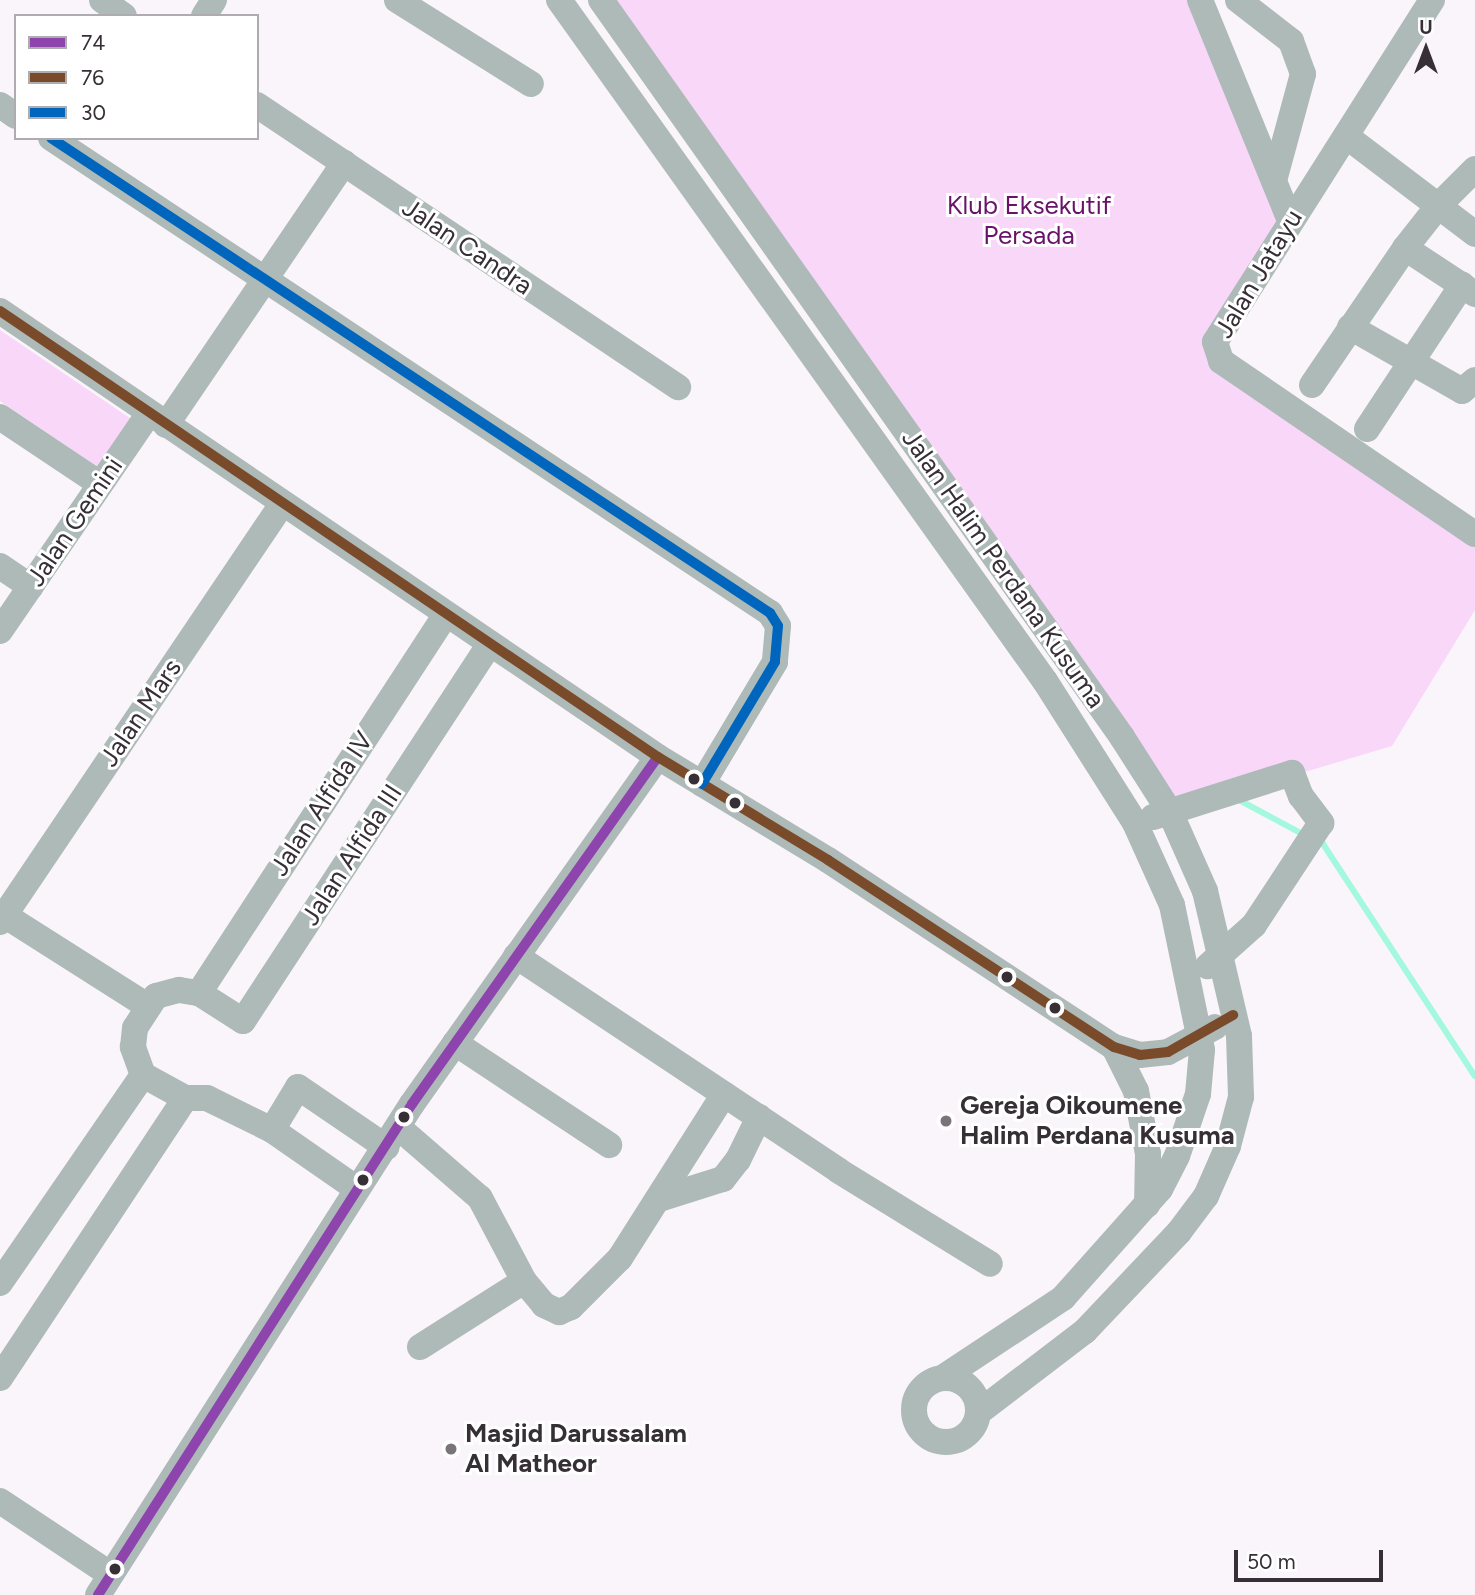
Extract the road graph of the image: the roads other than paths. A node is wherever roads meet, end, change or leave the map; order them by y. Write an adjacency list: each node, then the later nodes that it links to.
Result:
1 (102, 0): 8 (street)
2 (397, 0): 9 (street)
3 (559, 0): 42 (street, Jalan Halim Perdana Kusuma)
4 (601, 0): 41 (street, Jalan Halim Perdana Kusuma)
5 (1200, 0): 15 (street)
6 (1238, 0): 15 (street)
7 (1432, 0): 11 (street, Jalan Jatayu)
8 (121, 14)
9 (531, 84)
10 (259, 106): 13 (street, Jalan Candra)
11 (1346, 136): 16 (street); 17 (street, Jalan Jatayu)
12 (54, 140): 20 (street)
13 (344, 163): 20 (street, Jalan Gemini); 27 (street, Jalan Candra)
14 (1475, 169): 16 (street)
15 (1274, 181): 17 (street)
16 (1439, 205): 18 (street); 19 (street)
17 (1290, 220): 33 (street, Jalan Jatayu)
18 (1475, 234)
19 (1405, 248): 21 (street); 23 (street)
20 (265, 277): 29 (street, Jalan Gemini); 40 (street)
21 (1469, 290): 24 (street)
22 (0, 312): 29 (street)
23 (1350, 327): 24 (street); 26 (street)
24 (1410, 362): 25 (street); 30 (street)
25 (1475, 380)
26 (1312, 385)
27 (678, 387)
28 (0, 417): 31 (street)
29 (158, 419): 31 (street, Jalan Gemini); 32 (street)
30 (1367, 429)
31 (100, 484): 35 (street, Jalan Gemini)
32 (282, 504): 36 (street); 44 (street, Jalan Mars)
33 (1475, 534)
34 (0, 566): 35 (street)
35 (31, 587): 37 (street, Jalan Gemini)
36 (445, 616): 38 (street); 50 (street, Jalan Alfida IV)
37 (0, 631)
38 (489, 645): 39 (street); 50 (street, Jalan Alfida III)
39 (657, 757): 40 (street); 47 (street)
40 (702, 784): 55 (street)
41 (1170, 812): 42 (street); 43 (street); 45 (street, Jalan Halim Perdana Kusuma)
42 (1135, 823): 46 (street, Jalan Halim Perdana Kusuma)
43 (1266, 907): 45 (street); 48 (street)
44 (2, 918): 51 (street)
45 (1214, 927): 46 (street); 48 (street, Jalan Halim Perdana Kusuma)
46 (1178, 931): 49 (street, Jalan Halim Perdana Kusuma)
47 (516, 956): 54 (street); 57 (street)
48 (1221, 958): 49 (street); 52 (street, Jalan Halim Perdana Kusuma)
49 (1189, 979): 53 (street, Jalan Halim Perdana Kusuma)
50 (199, 993): 51 (street)
51 (146, 1005): 56 (street)
52 (1234, 1015): 53 (street); 72 (street, Jalan Halim Perdana Kusuma)
53 (1201, 1035): 55 (street); 65 (street, Jalan Halim Perdana Kusuma)
54 (455, 1043): 61 (street); 62 (street)
55 (1114, 1047): 65 (street)
56 (143, 1075): 58 (street); 68 (street)
57 (724, 1094): 59 (street); 64 (street)
58 (185, 1097): 60 (street); 70 (street)
59 (759, 1117): 64 (street); 66 (street)
60 (272, 1130): 61 (street); 63 (street)
61 (392, 1137): 63 (street); 67 (street)
62 (609, 1145)
63 (357, 1189): 74 (street)
64 (659, 1199): 67 (street)
65 (1147, 1205): 71 (street, Jalan Halim Perdana Kusuma)
66 (990, 1264)
67 (524, 1281): 69 (street)
68 (0, 1283)
69 (420, 1348)
70 (0, 1378)
71 (942, 1378): 72 (street); 72 (street)
72 (979, 1412)
73 (0, 1502): 74 (street)
74 (104, 1585)

